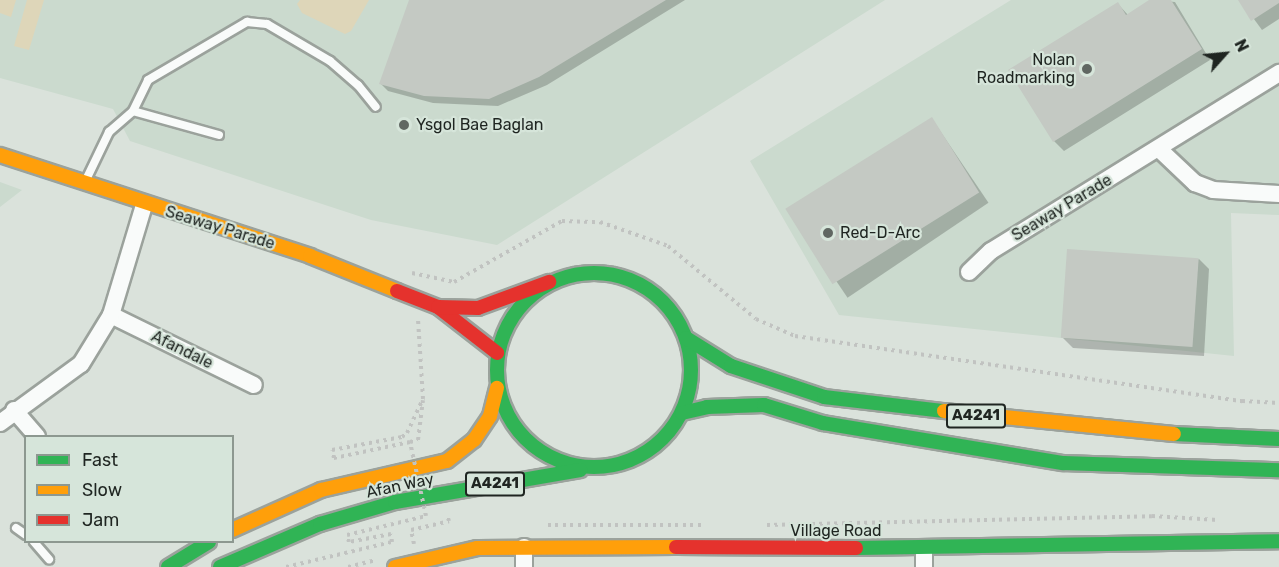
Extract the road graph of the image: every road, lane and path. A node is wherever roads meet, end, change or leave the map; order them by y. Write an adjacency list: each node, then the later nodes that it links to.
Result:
1 (1279, 73): 5 (street, Seaway Parade)
2 (376, 107): 3 (lane)
3 (133, 111): 4 (lane); 7 (lane)
4 (219, 135)
5 (1159, 149): 8 (street); 11 (street, Seaway Parade)
6 (0, 155): 7 (main road, Seaway Parade)
7 (84, 184): 9 (main road, Seaway Parade)
8 (1279, 194)
9 (144, 205): 14 (main road, Seaway Parade); 16 (street)
10 (407, 271): 12 (path)
11 (969, 272)
12 (418, 275): 14 (path); 22 (path)
13 (549, 282): 15 (main road, Seaway Parade); 17 (main road, A4241); 18 (main road, A4241)
14 (412, 297): 15 (main road, Seaway Parade); 21 (path)
15 (438, 307): 18 (main road, Seaway Parade)
16 (111, 315): 19 (street, Afandale); 23 (street)
17 (686, 338): 24 (main road, A4241); 27 (main road, A4241)
18 (497, 353): 20 (main road, A4241)
19 (254, 385)
20 (497, 388): 29 (main road, A4241); 33 (main road, Afan Way / A4241)
21 (423, 399): 28 (path); 28 (path, bridge)
22 (1279, 403)
23 (14, 410): 25 (street); 26 (street)
24 (682, 413): 29 (main road, A4241); 30 (main road, A4241)
25 (0, 423)
26 (36, 435)
27 (1279, 439)
28 (410, 442): 44 (path, bridge)
29 (596, 468): 43 (main road, Afan Way / A4241)
30 (1279, 470)
31 (449, 521): 34 (path)
32 (16, 528): 35 (lane)
33 (234, 529)
34 (411, 530)
35 (24, 534)
36 (1279, 541): 40 (main road, Village Road)
37 (35, 543): 41 (lane)
38 (207, 543): 42 (main road)
39 (524, 546): 40 (main road, Village Road); 45 (main road, Village Road); 46 (street)
40 (924, 548): 47 (street)
41 (49, 559)
42 (168, 567)
43 (220, 567)
44 (286, 567)
45 (395, 567)
46 (525, 567)
47 (924, 567)

